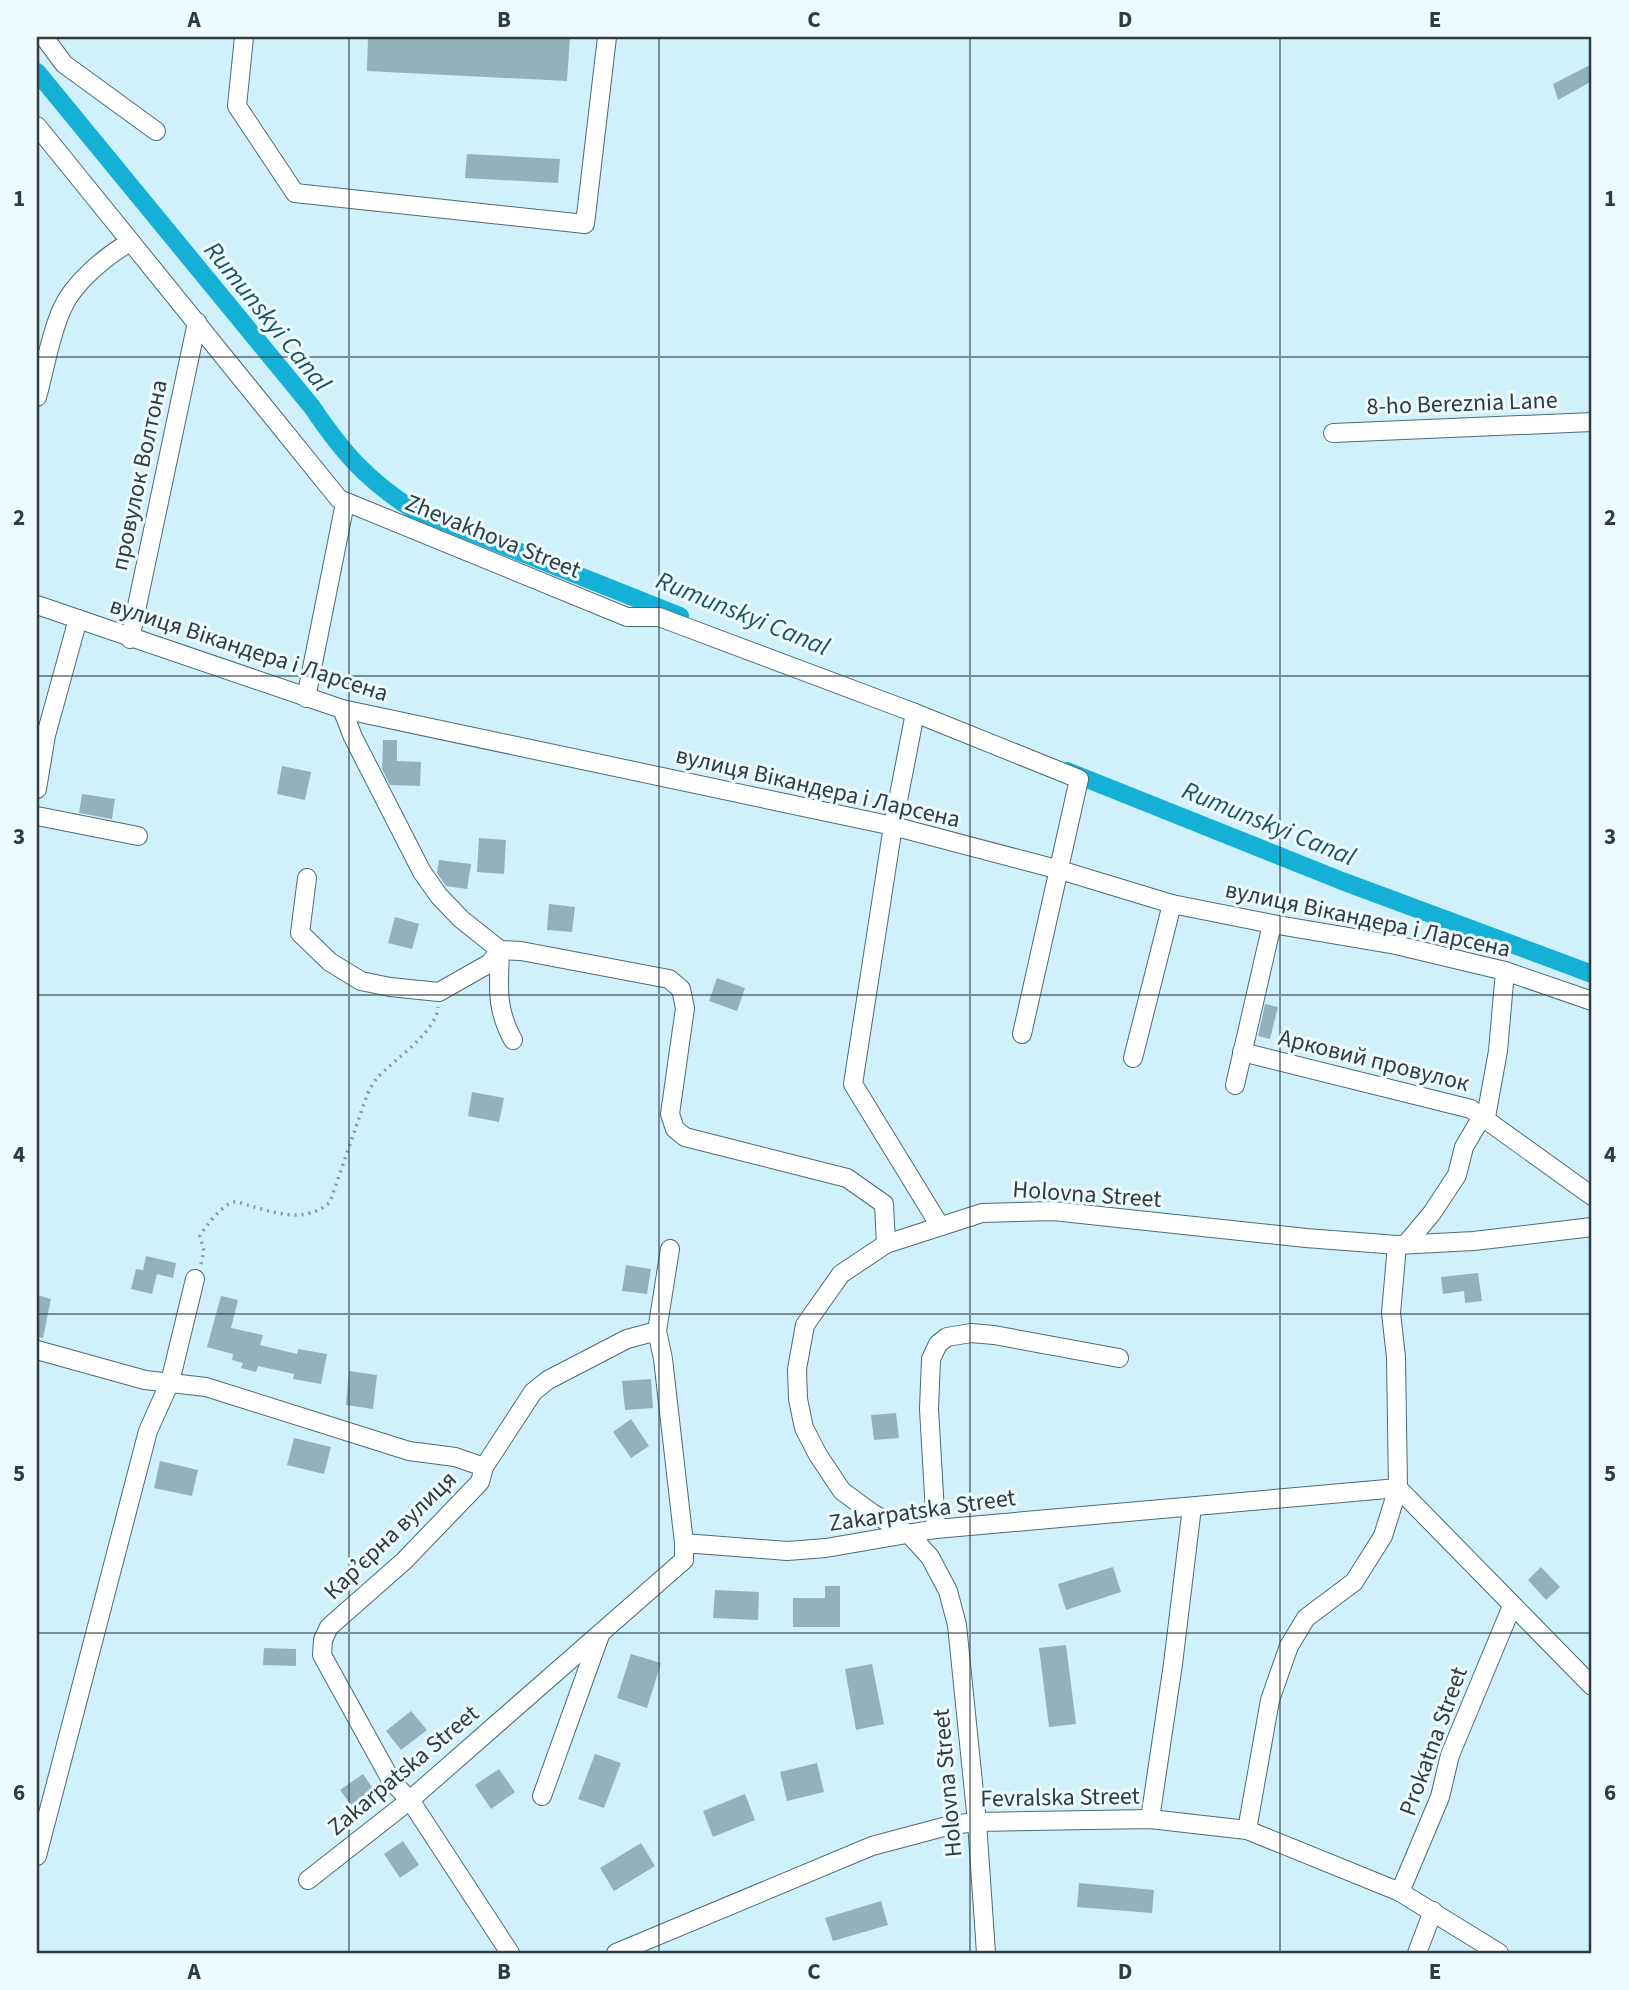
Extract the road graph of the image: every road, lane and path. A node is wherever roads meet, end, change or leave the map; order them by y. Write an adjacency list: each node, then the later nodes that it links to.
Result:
1 (44, 37): 5 (street)
2 (244, 37): 3 (street)
3 (607, 37)
4 (37, 126): 6 (street, Zhevakhova Street)
5 (156, 131)
6 (130, 242): 7 (street, Zhevakhova Street); 8 (street)
7 (197, 322): 11 (street, Zhevakhova Street); 14 (street, провулок Волтона)
8 (37, 397)
9 (1592, 422): 10 (street, 8-ho Bereznia Lane)
10 (1333, 433)
11 (345, 503): 15 (street); 17 (street, Zhevakhova Street)
12 (37, 605): 13 (street, вулиця Вікандера і Ларсена)
13 (78, 620): 14 (street, вулиця Вікандера і Ларсена); 18 (street)
14 (130, 639): 15 (street, вулиця Вікандера і Ларсена)
15 (306, 698): 16 (street, вулиця Вікандера і Ларсена)
16 (342, 709): 20 (street, вулиця Вікандера і Ларсена); 26 (street)
17 (915, 713): 20 (street); 22 (street, Zhevakhova Street)
18 (37, 789)
19 (37, 816): 21 (street)
20 (893, 826): 22 (street, вулиця Вікандера і Ларсена); 37 (street)
21 (138, 836)
22 (1060, 870): 24 (street, вулиця Вікандера і Ларсена); 30 (street)
23 (307, 878): 28 (street)
24 (1172, 904): 25 (street, вулиця Вікандера і Ларсена); 33 (street)
25 (1272, 924): 27 (street, вулиця Вікандера і Ларсена); 32 (street)
26 (499, 950): 28 (street); 31 (street); 39 (street)
27 (1505, 971): 29 (street, вулиця Вікандера і Ларсена); 35 (street)
28 (439, 992): 42 (path)
29 (1592, 1001)
30 (1022, 1034)
31 (513, 1040)
32 (1242, 1052): 34 (street); 35 (street, Арковий провулок)
33 (1133, 1058)
34 (1235, 1085)
35 (1486, 1117): 36 (street, Арковий провулок); 40 (street)
36 (1592, 1196)
37 (940, 1226): 39 (street, Holovna Street); 40 (street, Holovna Street)
38 (1592, 1227): 40 (street, Holovna Street)
39 (886, 1244): 51 (street, Holovna Street)
40 (1401, 1244): 48 (street)
41 (670, 1249): 43 (street)
42 (195, 1279): 46 (street)
43 (657, 1331): 47 (street, Карʼєрна вулиця); 52 (street)
44 (37, 1350): 46 (street)
45 (1119, 1357): 50 (street)
46 (170, 1382): 47 (street); 61 (street)
47 (484, 1467): 57 (street, Карʼєрна вулиця)
48 (1398, 1488): 49 (street, Zakarpatska Street); 53 (street); 60 (street)
49 (1192, 1507): 50 (street, Zakarpatska Street); 58 (street)
50 (936, 1529): 51 (street, Zakarpatska Street)
51 (909, 1534): 52 (street, Zakarpatska Street); 59 (street, Holovna Street)
52 (684, 1543): 54 (street, Zakarpatska Street)
53 (1512, 1606): 55 (street); 63 (street, Prokatna Street)
54 (602, 1631): 56 (street); 57 (street, Zakarpatska Street)
55 (1592, 1686)
56 (542, 1796)
57 (410, 1800): 62 (street, Zakarpatska Street); 65 (street)
58 (1150, 1819): 59 (street, Fevralska Street); 60 (street, Fevralska Street)
59 (976, 1822): 66 (street, Fevralska Street); 67 (street, Holovna Street)
60 (1247, 1830): 63 (street, Fevralska Street)
61 (37, 1856)
62 (309, 1880)
63 (1400, 1892): 64 (street, Fevralska Street)
64 (1433, 1911): 68 (street); 69 (street, Fevralska Street)
65 (510, 1953)
66 (616, 1953)
67 (986, 1953)
68 (1417, 1953)
69 (1499, 1953)

